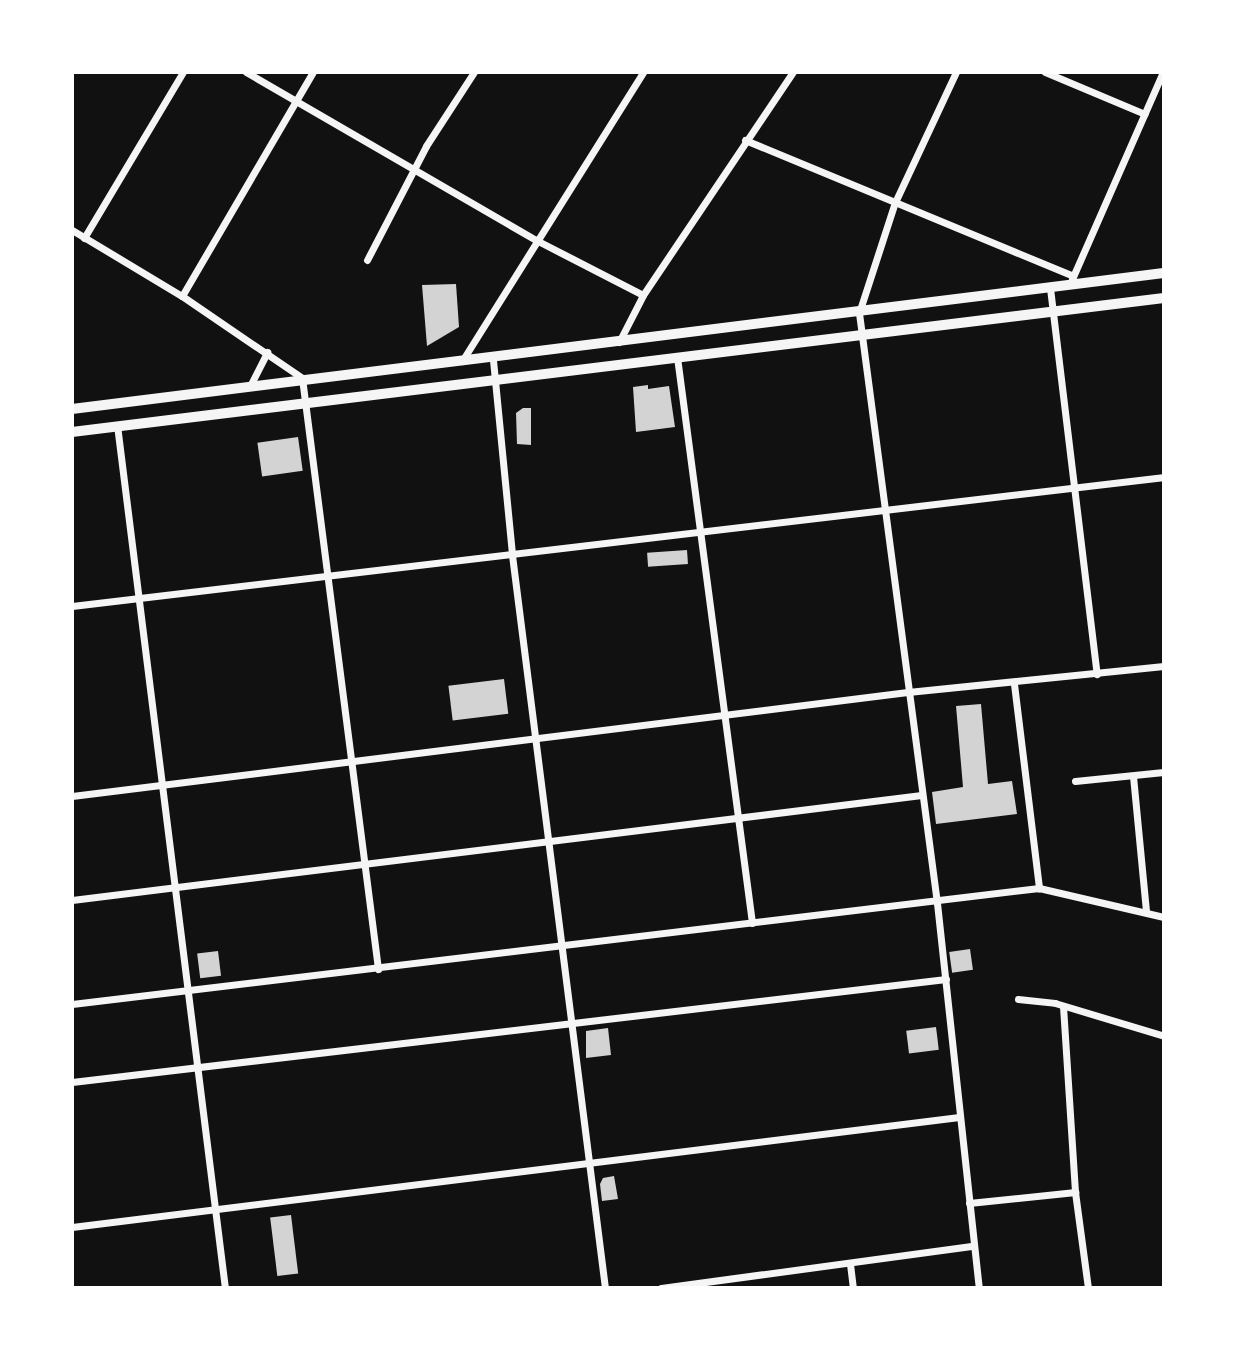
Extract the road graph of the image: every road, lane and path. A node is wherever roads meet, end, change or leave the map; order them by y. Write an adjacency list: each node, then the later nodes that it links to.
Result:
1 (183, 72): 16 (street)
2 (246, 72): 10 (street)
3 (313, 72): 10 (street)
4 (474, 72): 13 (street)
5 (643, 72): 17 (street)
6 (793, 72): 12 (street)
7 (956, 72): 14 (street)
8 (1045, 72): 11 (street)
9 (1163, 72): 11 (street)
10 (296, 100): 13 (street); 23 (street)
11 (1145, 114): 20 (street)
12 (745, 140): 14 (street); 22 (street)
13 (414, 169): 17 (street); 18 (street)
14 (895, 202): 20 (street); 25 (street)
15 (72, 230): 16 (street)
16 (84, 238): 23 (street)
17 (536, 240): 22 (street); 33 (street)
18 (367, 260)
19 (1164, 273): 20 (main road)
20 (1071, 280): 21 (main road)
21 (1050, 288): 25 (main road); 26 (street)
22 (643, 295): 29 (street)
23 (182, 296): 30 (street)
24 (1164, 298): 26 (main road)
25 (859, 313): 27 (street); 28 (main road)
26 (1050, 313): 27 (main road); 42 (street)
27 (862, 336): 31 (main road); 43 (street)
28 (673, 337): 29 (main road); 31 (main road)
29 (618, 344): 32 (main road)
30 (267, 352): 34 (street); 36 (street)
31 (677, 357): 35 (main road); 44 (street)
32 (493, 360): 33 (main road); 35 (street)
33 (460, 364): 34 (main road)
34 (302, 378): 36 (main road); 37 (street)
35 (496, 381): 37 (main road); 45 (street)
36 (251, 384): 38 (main road)
37 (305, 404): 39 (main road); 46 (street)
38 (72, 409)
39 (117, 425): 40 (main road); 47 (street)
40 (72, 432)
41 (1164, 477): 42 (street)
42 (1071, 487): 43 (street); 50 (street)
43 (884, 510): 44 (street); 52 (street)
44 (698, 532): 45 (street); 53 (street)
45 (512, 555): 46 (street); 54 (street)
46 (328, 576): 47 (street); 55 (street)
47 (139, 597): 48 (street); 59 (street)
48 (72, 606)
49 (1164, 666): 50 (street)
50 (1097, 674): 51 (street)
51 (1014, 684): 52 (street); 66 (street)
52 (908, 692): 53 (street); 60 (street)
53 (721, 717): 54 (street); 62 (street)
54 (537, 739): 55 (street); 63 (street)
55 (353, 762): 59 (street); 64 (street)
56 (1164, 772): 57 (street)
57 (1133, 776): 58 (street); 69 (street)
58 (1075, 781)
59 (162, 786): 61 (street); 65 (street)
60 (922, 795): 62 (street); 68 (street)
61 (72, 796)
62 (736, 820): 63 (street); 71 (street)
63 (547, 844): 64 (street); 72 (street)
64 (367, 866): 65 (street); 73 (street)
65 (177, 888): 67 (street); 75 (street)
66 (1039, 888): 68 (street); 69 (street)
67 (72, 900)
68 (937, 903): 71 (street); 74 (street)
69 (1146, 911): 70 (street)
70 (1164, 917)
71 (752, 923): 72 (street)
72 (563, 947): 73 (street); 79 (street)
73 (378, 969): 75 (street)
74 (946, 979): 79 (street); 83 (street)
75 (190, 993): 77 (street); 81 (street)
76 (1018, 999): 78 (street)
77 (72, 1004)
78 (1063, 1006): 80 (street); 85 (street)
79 (571, 1020): 81 (street); 84 (street)
80 (1164, 1036)
81 (199, 1068): 82 (street); 87 (street)
82 (72, 1082)
83 (959, 1117): 84 (street); 86 (street)
84 (592, 1165): 87 (street); 93 (street)
85 (1075, 1192): 86 (street); 97 (street)
86 (969, 1203): 89 (street)
87 (215, 1209): 88 (street); 92 (street)
88 (72, 1227)
89 (973, 1246): 90 (street); 96 (street)
90 (850, 1264): 91 (street); 95 (street)
91 (730, 1285): 94 (street)
92 (225, 1288)
93 (605, 1288)
94 (661, 1288)
95 (853, 1288)
96 (979, 1288)
97 (1088, 1288)

